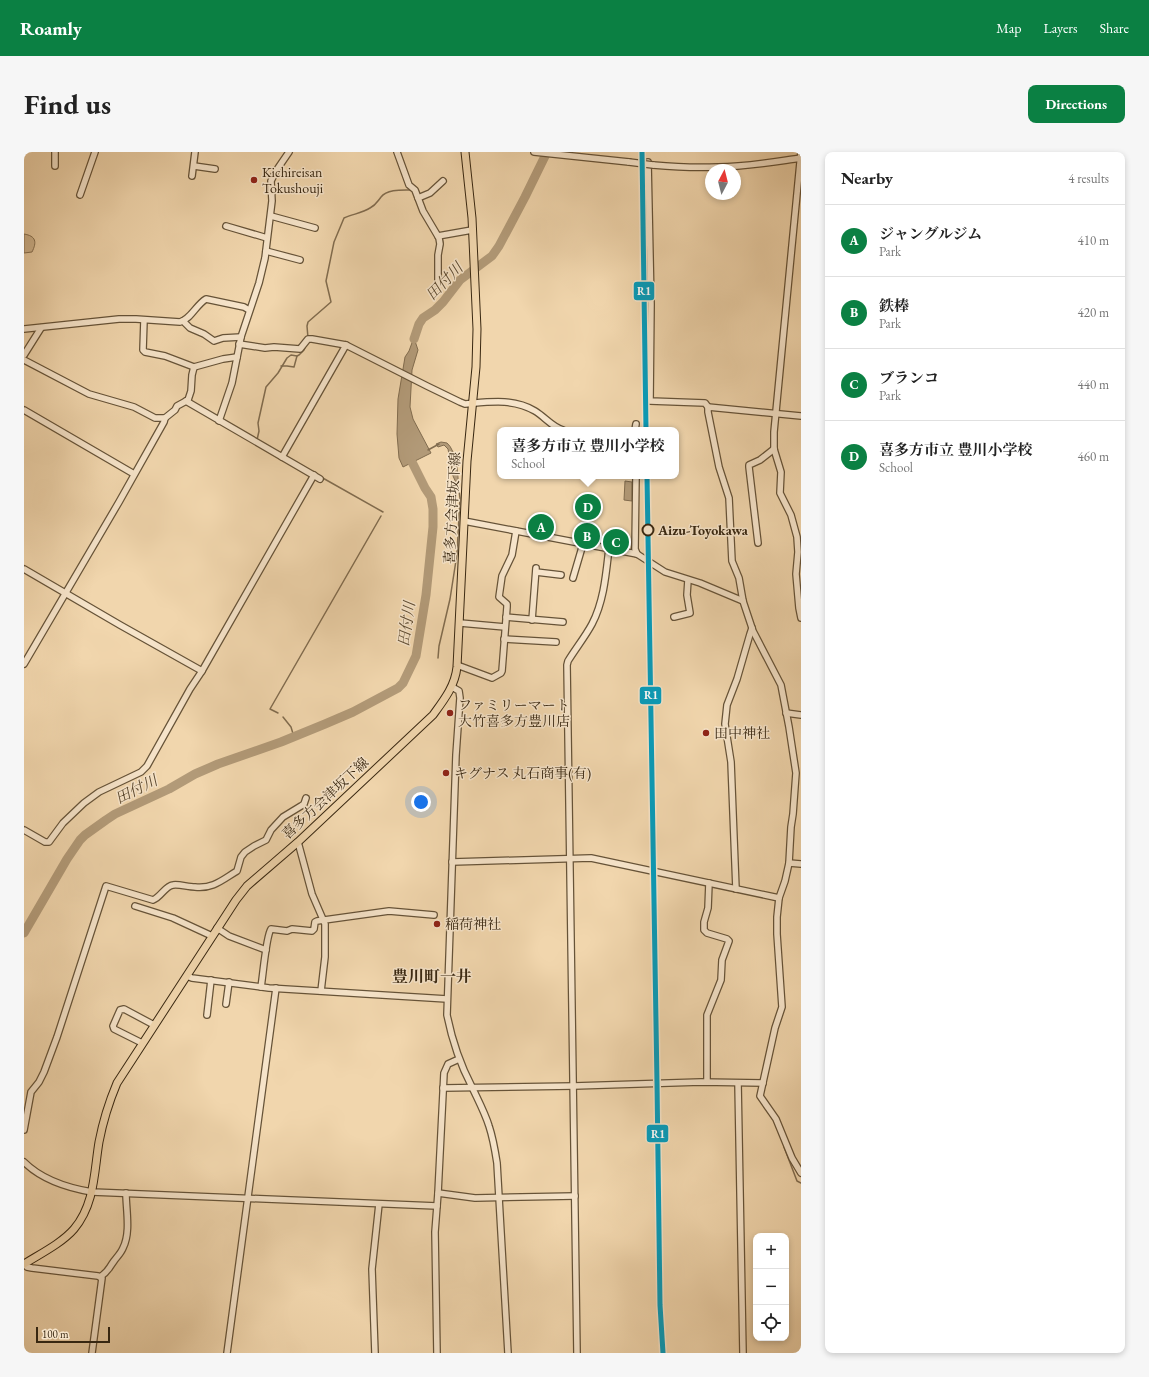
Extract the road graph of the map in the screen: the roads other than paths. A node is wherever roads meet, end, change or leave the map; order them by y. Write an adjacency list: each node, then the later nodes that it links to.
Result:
1 (55, 152): 10 (street)
2 (95, 152): 15 (street)
3 (195, 152): 11 (street)
4 (290, 152): 17 (street)
5 (397, 152): 16 (street)
6 (465, 152): 20 (main road, 喜多方会津坂下線)
7 (534, 152): 9 (street, bridge)
8 (801, 156): 9 (street); 42 (street)
9 (651, 163): 40 (street)
10 (55, 166)
11 (194, 166): 12 (street); 13 (street)
12 (215, 169)
13 (192, 176)
14 (443, 181): 16 (street)
15 (80, 195)
16 (418, 198): 21 (street)
17 (271, 216): 19 (street); 22 (street)
18 (226, 226): 22 (street)
19 (314, 228)
20 (472, 230): 21 (street); 39 (main road, 喜多方会津坂下線)
21 (438, 236): 25 (street)
22 (267, 238): 23 (street)
23 (266, 251): 24 (street); 26 (street)
24 (300, 260)
25 (438, 283)
26 (249, 310): 28 (street); 31 (street)
27 (144, 320): 28 (street); 29 (street); 37 (street)
28 (183, 321): 31 (street)
29 (41, 328): 30 (street); 34 (street)
30 (24, 329)
31 (241, 337): 32 (street)
32 (239, 344): 33 (street); 35 (street)
33 (346, 345): 39 (street); 50 (street)
34 (24, 355)
35 (237, 357): 37 (street); 45 (street)
36 (24, 360): 44 (street)
37 (194, 367): 38 (street)
38 (186, 401): 44 (street); 45 (street)
39 (472, 403): 47 (street); 55 (main road, 喜多方会津坂下線)
40 (708, 407): 42 (street); 66 (street)
41 (24, 410): 51 (street)
42 (775, 414): 43 (street); 49 (street)
43 (801, 416)
44 (165, 418): 51 (street)
45 (219, 421): 50 (street)
46 (636, 424): 48 (street)
47 (556, 427)
48 (636, 427)
49 (774, 450): 57 (street); 69 (street)
50 (282, 457): 52 (street)
51 (134, 474): 65 (street)
52 (314, 475): 53 (street); 79 (street)
53 (320, 479)
54 (636, 479): 60 (street)
55 (464, 521): 56 (street); 71 (main road, 喜多方会津坂下線)
56 (516, 531): 58 (street); 67 (street)
57 (758, 543)
58 (583, 544): 59 (street); 63 (street)
59 (609, 548): 60 (street); 86 (street)
60 (637, 554): 64 (street)
61 (24, 569): 65 (street)
62 (561, 575): 70 (street)
63 (573, 578)
64 (688, 580): 66 (street); 68 (street)
65 (66, 593): 77 (street); 79 (street)
66 (743, 601): 74 (street)
67 (506, 617): 70 (street); 73 (street)
68 (674, 617)
69 (801, 618)
70 (532, 620): 72 (street)
71 (460, 622): 73 (street); 78 (main road, 喜多方会津坂下線)
72 (563, 622)
73 (505, 627): 75 (street)
74 (752, 628): 81 (street); 91 (street)
75 (504, 639): 76 (street); 78 (street)
76 (556, 642)
77 (24, 664)
78 (457, 665): 80 (main road, 喜多方会津坂下線)
79 (202, 671): 84 (street)
80 (452, 687): 85 (main road, 喜多方会津坂下線); 87 (street)
81 (786, 712): 82 (street); 88 (street)
82 (801, 715)
83 (306, 798): 117 (street)
84 (24, 830)
85 (298, 842): 95 (street); 96 (main road, 喜多方会津坂下線)
86 (570, 860): 87 (street); 90 (street); 114 (street)
87 (452, 862): 105 (street)
88 (789, 863): 89 (street); 92 (street)
89 (801, 864)
90 (709, 883): 91 (street); 111 (street)
91 (736, 889): 92 (street)
92 (779, 898): 113 (street)
93 (135, 906): 97 (street)
94 (434, 915): 95 (street)
95 (324, 920): 98 (street); 104 (street)
96 (217, 928): 97 (main road, 喜多方会津坂下線); 98 (street)
97 (212, 936): 99 (main road, 喜多方会津坂下線)
98 (266, 950): 102 (street)
99 (187, 976): 100 (street); 108 (main road, 喜多方会津坂下線)
100 (211, 980): 101 (street); 107 (street)
101 (229, 982): 102 (street); 106 (street)
102 (261, 987): 103 (street)
103 (276, 988): 104 (street); 124 (street)
104 (321, 990): 105 (street)
105 (446, 999): 110 (street)
106 (226, 1004)
107 (207, 1015)
108 (154, 1024): 109 (main road, 喜多方会津坂下線); 109 (street)
109 (142, 1043): 120 (main road, 喜多方会津坂下線)
110 (459, 1059): 115 (street); 116 (street)
111 (707, 1082): 112 (street); 114 (street)
112 (738, 1083): 113 (street); 136 (street)
113 (763, 1083): 119 (street)
114 (574, 1086): 115 (street); 123 (street)
115 (472, 1087): 116 (street); 125 (street)
116 (443, 1088): 122 (street)
117 (24, 1130)
118 (24, 1162): 120 (street)
119 (801, 1173)
120 (92, 1192): 121 (street); 128 (main road, 喜多方会津坂下線)
121 (126, 1193): 124 (street); 129 (street)
122 (438, 1193): 125 (street); 127 (street)
123 (575, 1196): 125 (street); 135 (street)
124 (248, 1198): 126 (street); 131 (street)
125 (498, 1198): 134 (street)
126 (379, 1204): 127 (street); 132 (street)
127 (437, 1206): 133 (street)
128 (24, 1264): 129 (street)
129 (100, 1277): 130 (street)
130 (92, 1353)
131 (227, 1353)
132 (375, 1353)
133 (437, 1353)
134 (508, 1353)
135 (577, 1353)
136 (743, 1353)

